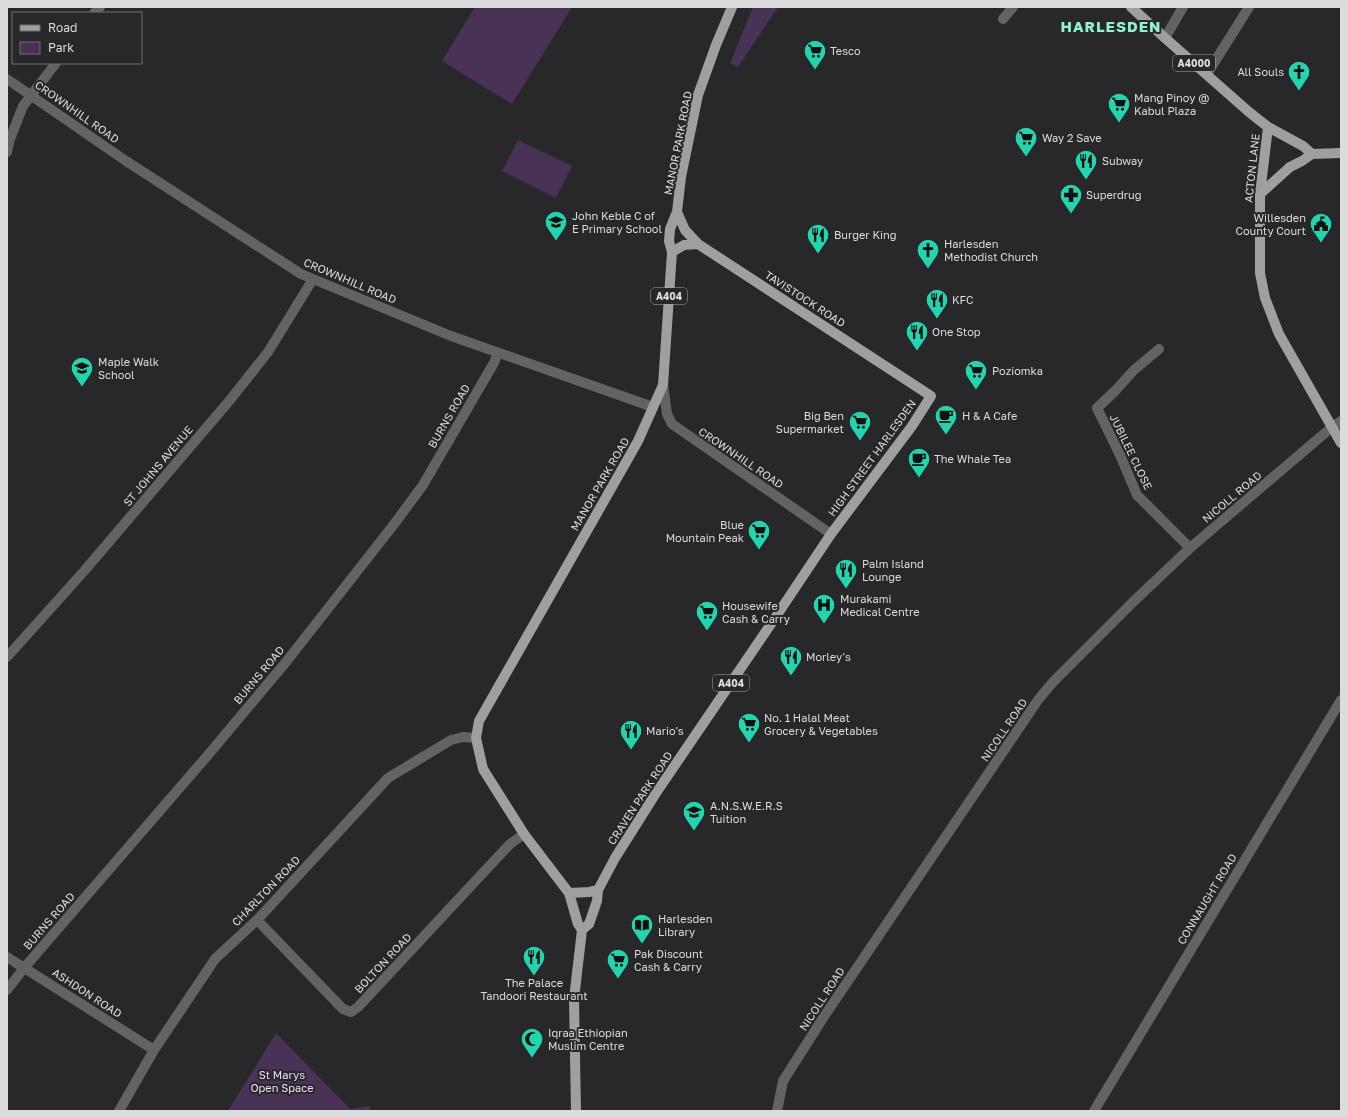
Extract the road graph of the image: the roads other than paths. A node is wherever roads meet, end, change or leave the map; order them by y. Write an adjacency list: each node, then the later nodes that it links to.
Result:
1 (732, 7): 17 (main road, MANOR PARK ROAD / A404)
2 (1012, 7): 6 (street)
3 (1131, 7): 7 (main road, ACTON LANE / A4000)
4 (1183, 7): 7 (street)
5 (1249, 7): 9 (street)
6 (1003, 19)
7 (1165, 38): 9 (main road, ACTON LANE / A4000)
8 (55, 64): 11 (street)
9 (1207, 74): 12 (main road, ACTON LANE / A4000)
10 (7, 79): 11 (street, CROWNHILL ROAD)
11 (32, 95): 13 (street); 20 (street, CROWNHILL ROAD)
12 (1268, 127): 15 (main road, A4000); 16 (main road, ACTON LANE)
13 (7, 152)
14 (1341, 153): 15 (main road)
15 (1312, 154): 16 (main road)
16 (1260, 194): 27 (main road, ACTON LANE)
17 (677, 212): 18 (main road, TAVISTOCK ROAD); 19 (main road, MANOR PARK ROAD / A404)
18 (698, 244): 19 (main road); 24 (main road, TAVISTOCK ROAD)
19 (672, 252): 23 (main road, MANOR PARK ROAD / A404)
20 (313, 278): 22 (street, CROWNHILL ROAD); 31 (street, ST JOHNS AVENUE)
21 (1159, 349): 30 (street, JUBILEE CLOSE)
22 (497, 352): 25 (street, CROWNHILL ROAD); 40 (street, BURNS ROAD)
23 (663, 385): 25 (main road, MANOR PARK ROAD / A404); 29 (street, CROWNHILL ROAD)
24 (931, 396): 29 (main road, HIGH STREET HARLESDEN / A404)
25 (653, 407): 33 (main road, MANOR PARK ROAD / A404)
26 (1341, 421): 27 (street, NICOLL ROAD)
27 (1332, 427): 28 (main road, ACTON LANE); 30 (street, NICOLL ROAD)
28 (1341, 443)
29 (831, 534): 35 (main road, CRAVEN PARK ROAD / A404)
30 (1190, 548): 45 (street, NICOLL ROAD)
31 (7, 657)
32 (1341, 700): 46 (street, CONNAUGHT ROAD)
33 (476, 738): 34 (main road, MANOR PARK ROAD / A404); 37 (street, CHARLTON ROAD)
34 (524, 834): 36 (main road, MANOR PARK ROAD / A404); 37 (street, BOLTON ROAD)
35 (598, 890): 36 (main road); 38 (main road, CRAVEN PARK ROAD / A404)
36 (569, 893): 38 (main road, MANOR PARK ROAD / A404)
37 (257, 920): 42 (street, CHARLTON ROAD)
38 (582, 930): 44 (main road, CRAVEN PARK ROAD / A404)
39 (7, 957): 40 (street, ASHDON ROAD)
40 (24, 968): 41 (street, BURNS ROAD); 42 (street, ASHDON ROAD)
41 (7, 990)
42 (154, 1050): 43 (street, CHARLTON ROAD)
43 (119, 1111)
44 (576, 1111)
45 (776, 1111)
46 (1094, 1111)

